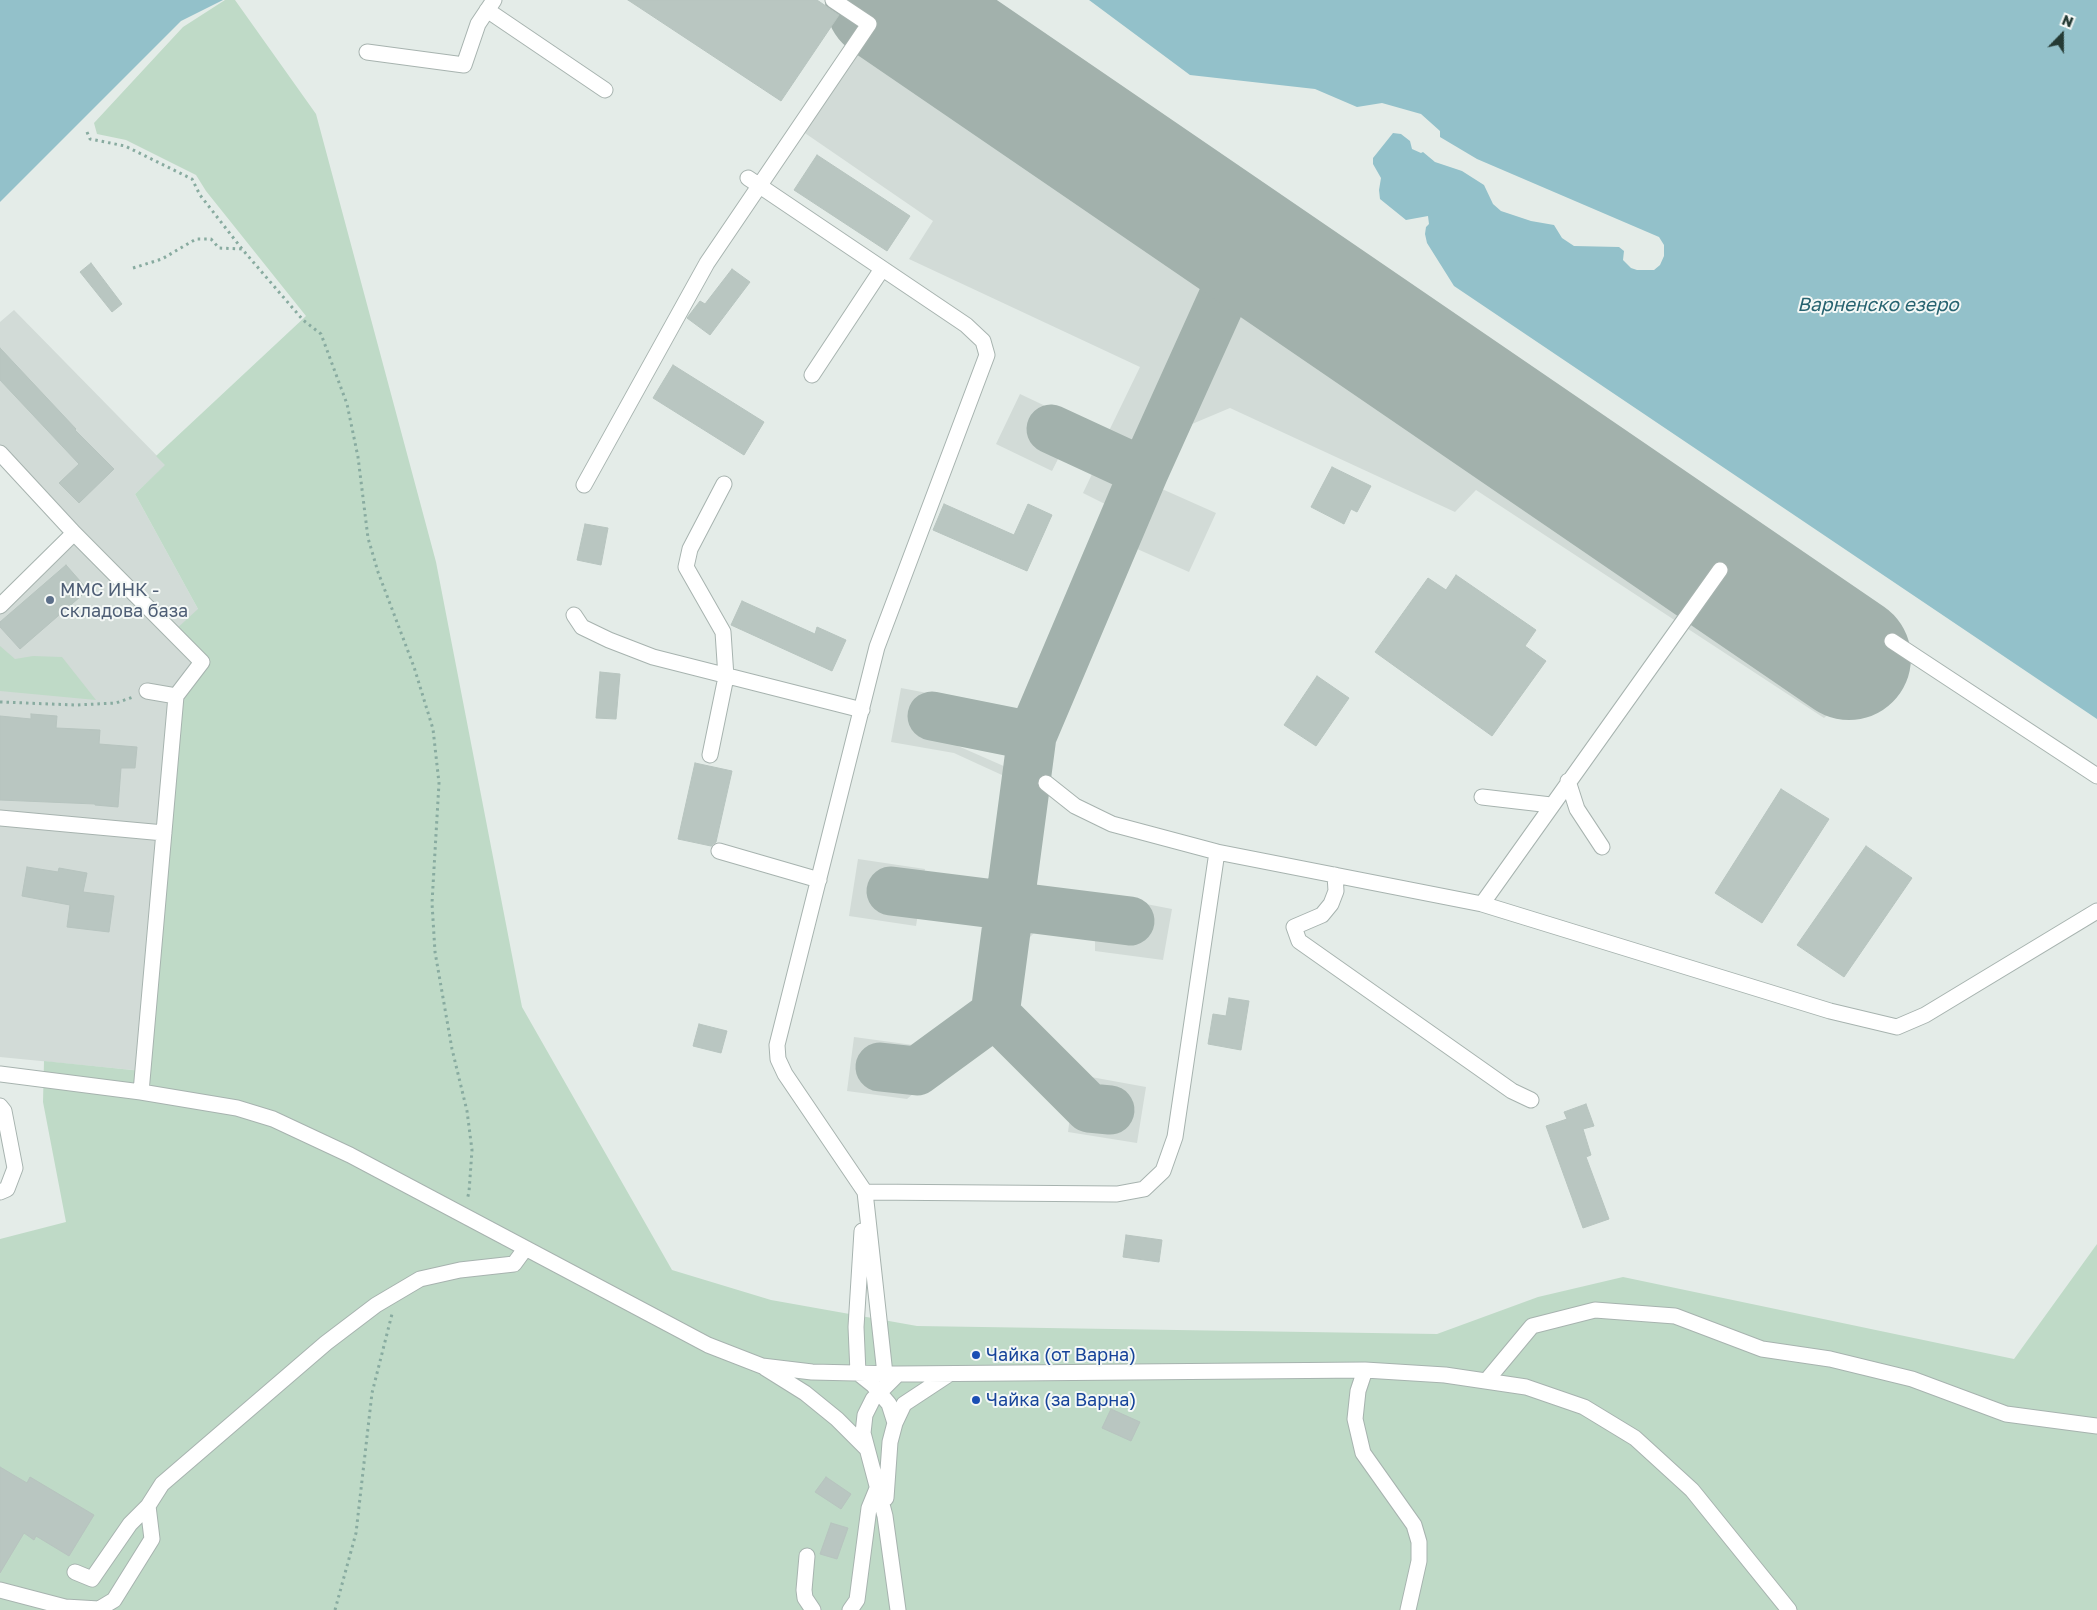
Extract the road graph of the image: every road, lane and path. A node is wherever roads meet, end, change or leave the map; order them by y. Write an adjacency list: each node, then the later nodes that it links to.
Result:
1 (834, 0): 6 (street)
2 (491, 5): 3 (street); 4 (street)
3 (367, 52)
4 (606, 90)
5 (87, 132): 7 (path)
6 (754, 182): 9 (street); 13 (street)
7 (242, 249): 8 (path); 45 (path)
8 (133, 268)
9 (882, 269): 10 (street); 23 (street)
10 (812, 375)
11 (0, 453): 14 (street)
12 (724, 484): 19 (street)
13 (584, 485)
14 (74, 533): 16 (street); 21 (street)
15 (1720, 570): 26 (street)
16 (0, 606)
17 (574, 615): 19 (street)
18 (1892, 641): 25 (street)
19 (726, 677): 23 (street); 24 (street)
20 (147, 691): 21 (street); 22 (path)
21 (176, 696): 31 (street)
22 (0, 702)
23 (862, 710): 36 (street)
24 (710, 755)
25 (2097, 776)
26 (1568, 781): 29 (street); 32 (street)
27 (1046, 783): 34 (street)
28 (1482, 797): 29 (street)
29 (1552, 805): 37 (street)
30 (0, 818): 31 (street)
31 (164, 833): 40 (street)
32 (1602, 847)
33 (719, 851): 36 (street)
34 (1217, 852): 35 (street); 44 (street)
35 (1336, 875): 37 (street); 41 (street)
36 (819, 880): 44 (street)
37 (1482, 904): 38 (street)
38 (2097, 911)
39 (0, 1074): 40 (street)
40 (141, 1092): 45 (street)
41 (1531, 1100)
42 (0, 1106): 43 (street)
43 (0, 1192)
44 (865, 1192): 50 (street); 51 (street)
45 (461, 1215): 46 (street)
46 (525, 1249): 47 (street); 48 (street)
47 (398, 1292): 59 (street); 64 (path)
48 (762, 1366): 50 (street); 57 (street)
49 (1365, 1370): 52 (street); 53 (street); 68 (street)
50 (858, 1373): 51 (street); 54 (street)
51 (892, 1374): 52 (street); 54 (street)
52 (950, 1374): 55 (street)
53 (1487, 1380): 56 (street); 69 (street)
54 (878, 1391): 55 (street); 57 (street)
55 (895, 1422): 60 (street)
56 (2097, 1426)
57 (869, 1452): 58 (street)
58 (878, 1486): 60 (street); 66 (street)
59 (148, 1506): 62 (street); 63 (street)
60 (885, 1516): 67 (street)
61 (808, 1556): 65 (street)
62 (75, 1572)
63 (0, 1590)
64 (335, 1610)
65 (813, 1610)
66 (850, 1610)
67 (898, 1610)
68 (1408, 1610)
69 (1789, 1610)

